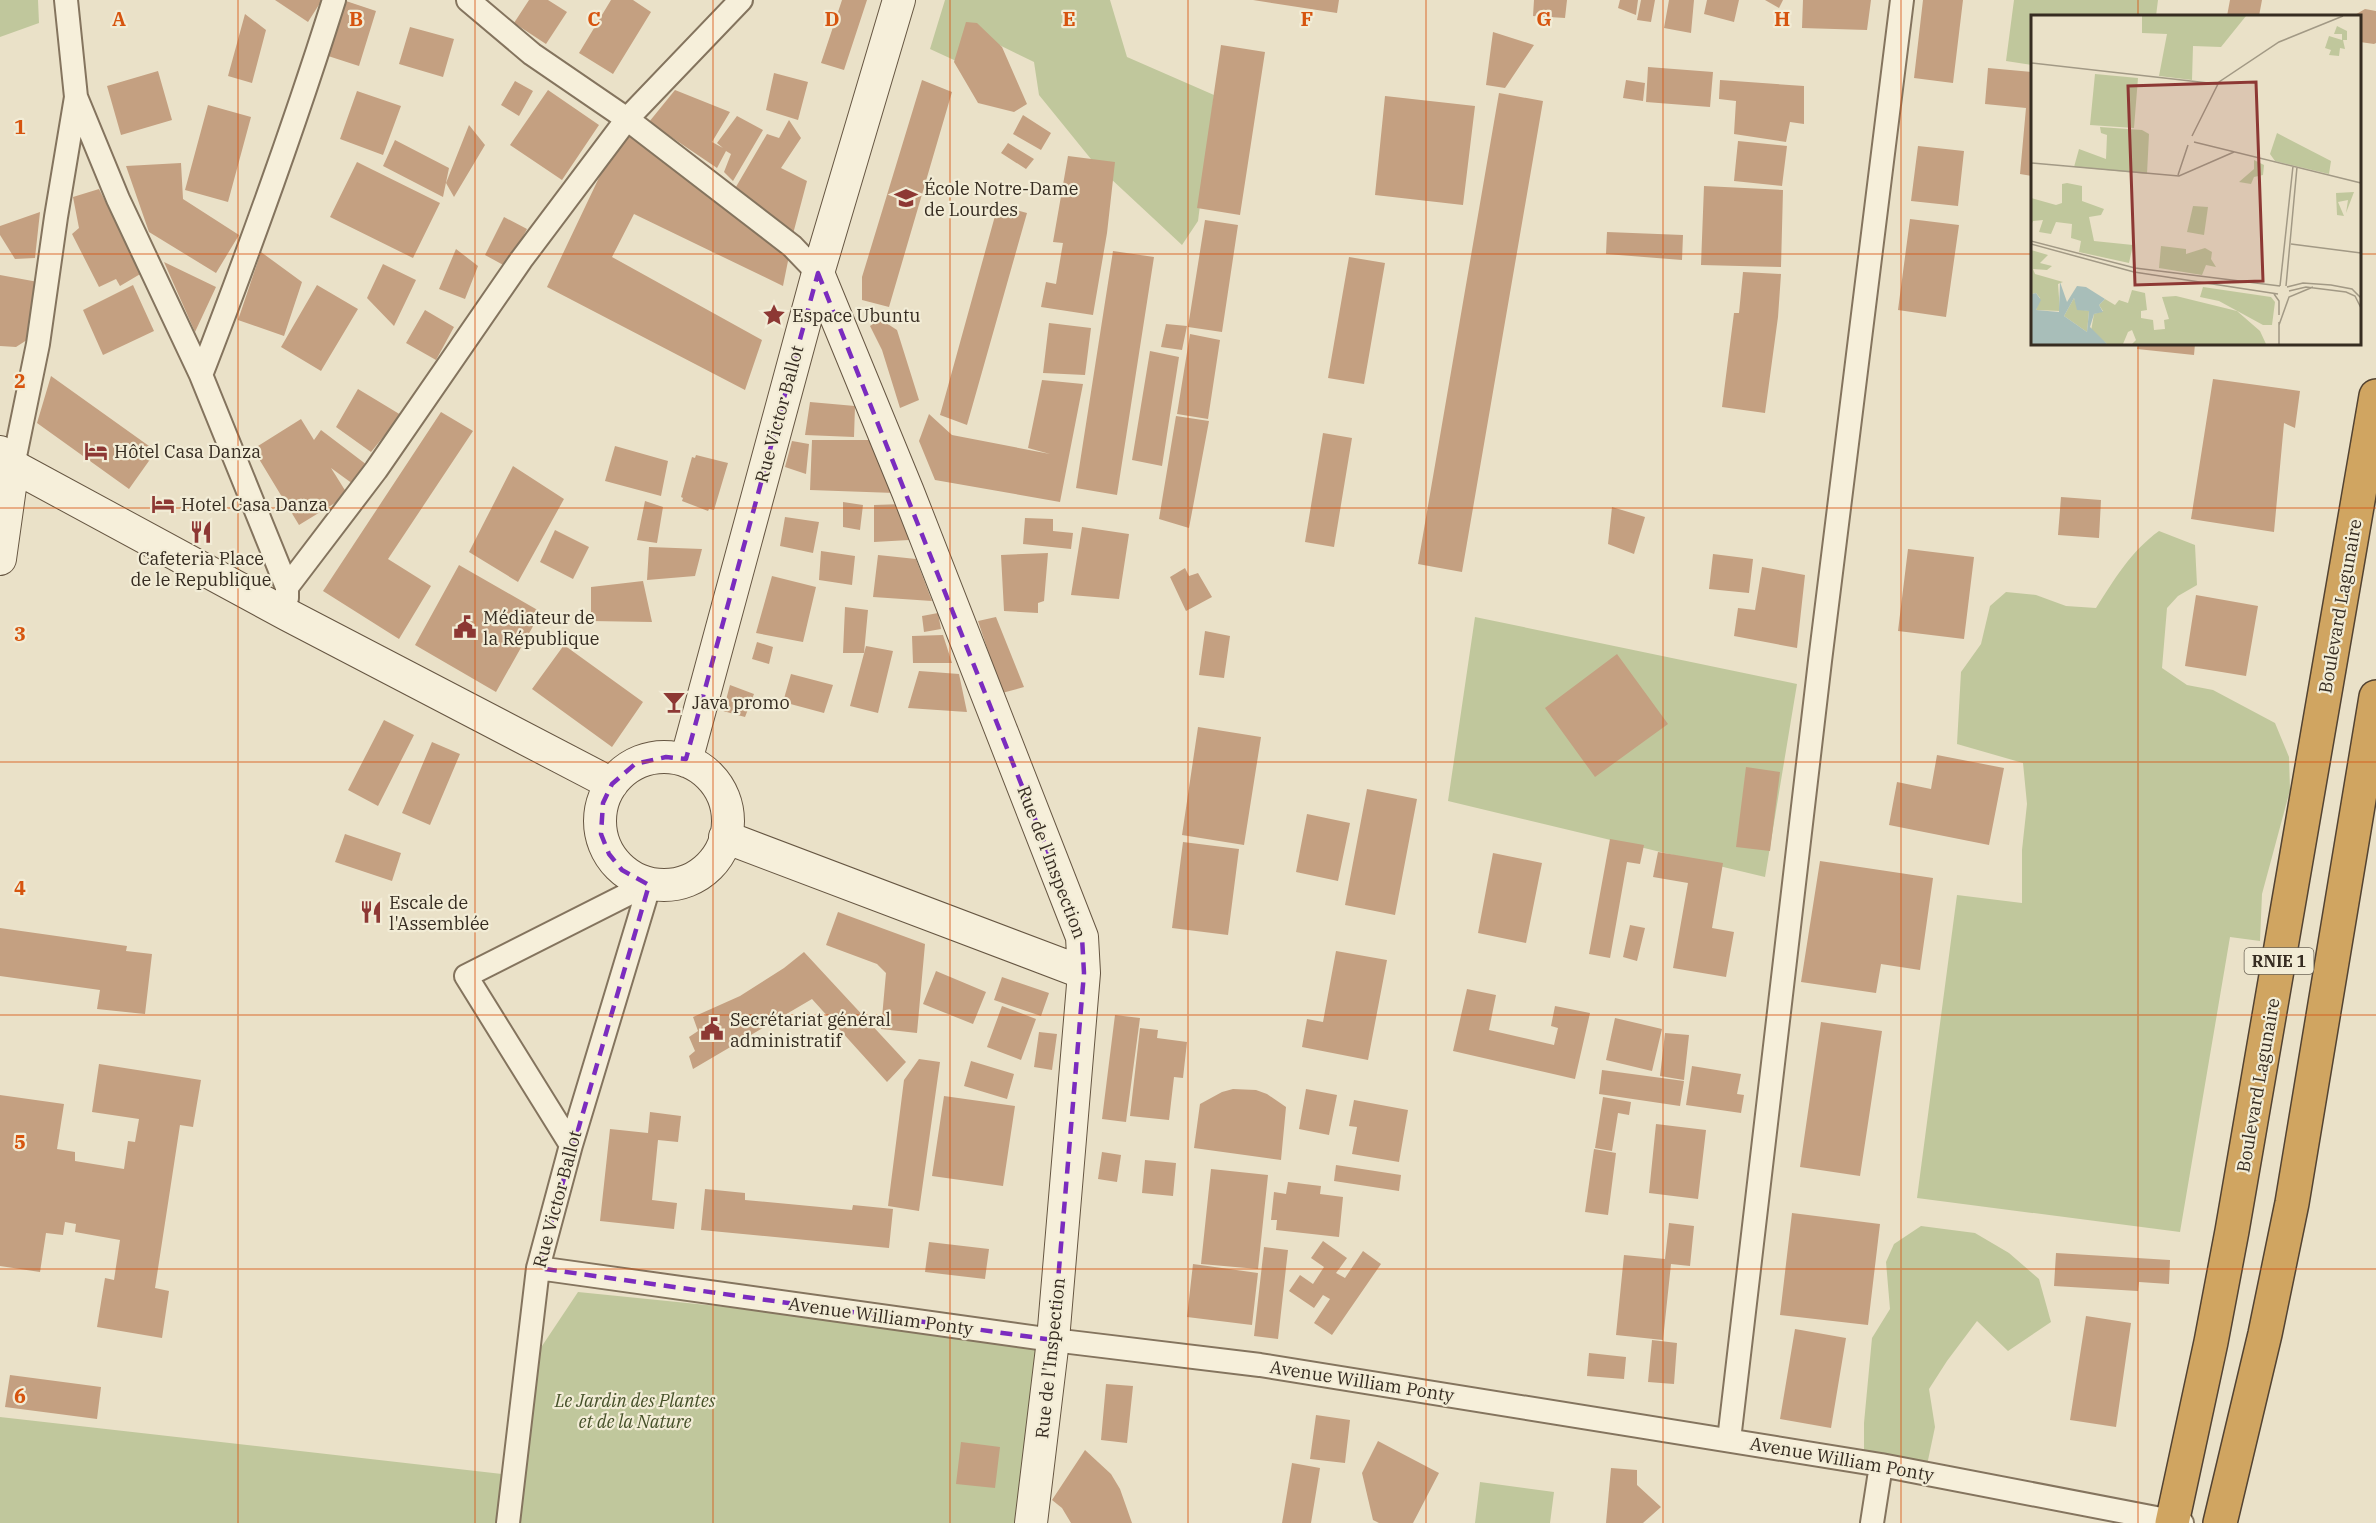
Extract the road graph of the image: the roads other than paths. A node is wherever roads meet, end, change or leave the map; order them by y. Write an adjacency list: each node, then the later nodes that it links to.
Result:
1 (66, 0): 7 (street)
2 (334, 0): 10 (street)
3 (468, 0): 8 (street)
4 (741, 0): 8 (street)
5 (899, 0): 9 (main road, Rue Victor Ballot)
6 (1902, 0): 24 (street)
7 (76, 97): 10 (street); 12 (street)
8 (627, 119): 9 (street); 14 (street)
9 (818, 273): 16 (main road, Rue Victor Ballot); 20 (main road, Rue de l'Inspection)
10 (201, 375): 14 (street)
11 (2376, 396): 29 (highway, Boulevard Lagunaire / RNIE 1)
12 (6, 459): 13 (main road); 14 (main road)
13 (0, 558)
14 (287, 601): 17 (main road)
15 (2376, 697): 30 (highway, RNIE 1)
16 (686, 761): 17 (main road); 18 (main road)
17 (612, 784): 19 (main road)
18 (725, 837): 19 (main road); 20 (main road)
19 (650, 884): 21 (street, Rue Victor Ballot); 21 (street)
20 (1084, 973): 23 (main road, Rue de l'Inspection)
21 (571, 1145): 22 (street, Rue Victor Ballot)
22 (538, 1268): 23 (street, Avenue William Ponty); 26 (street, Rue Victor Ballot)
23 (1053, 1340): 24 (street, Avenue William Ponty); 27 (main road, Rue de l'Inspection)
24 (1729, 1440): 25 (street, Avenue William Ponty)
25 (1881, 1465): 28 (street); 29 (street, Avenue William Ponty)
26 (508, 1523)
27 (1031, 1523)
28 (1872, 1523)
29 (2175, 1523)
30 (2220, 1523)

